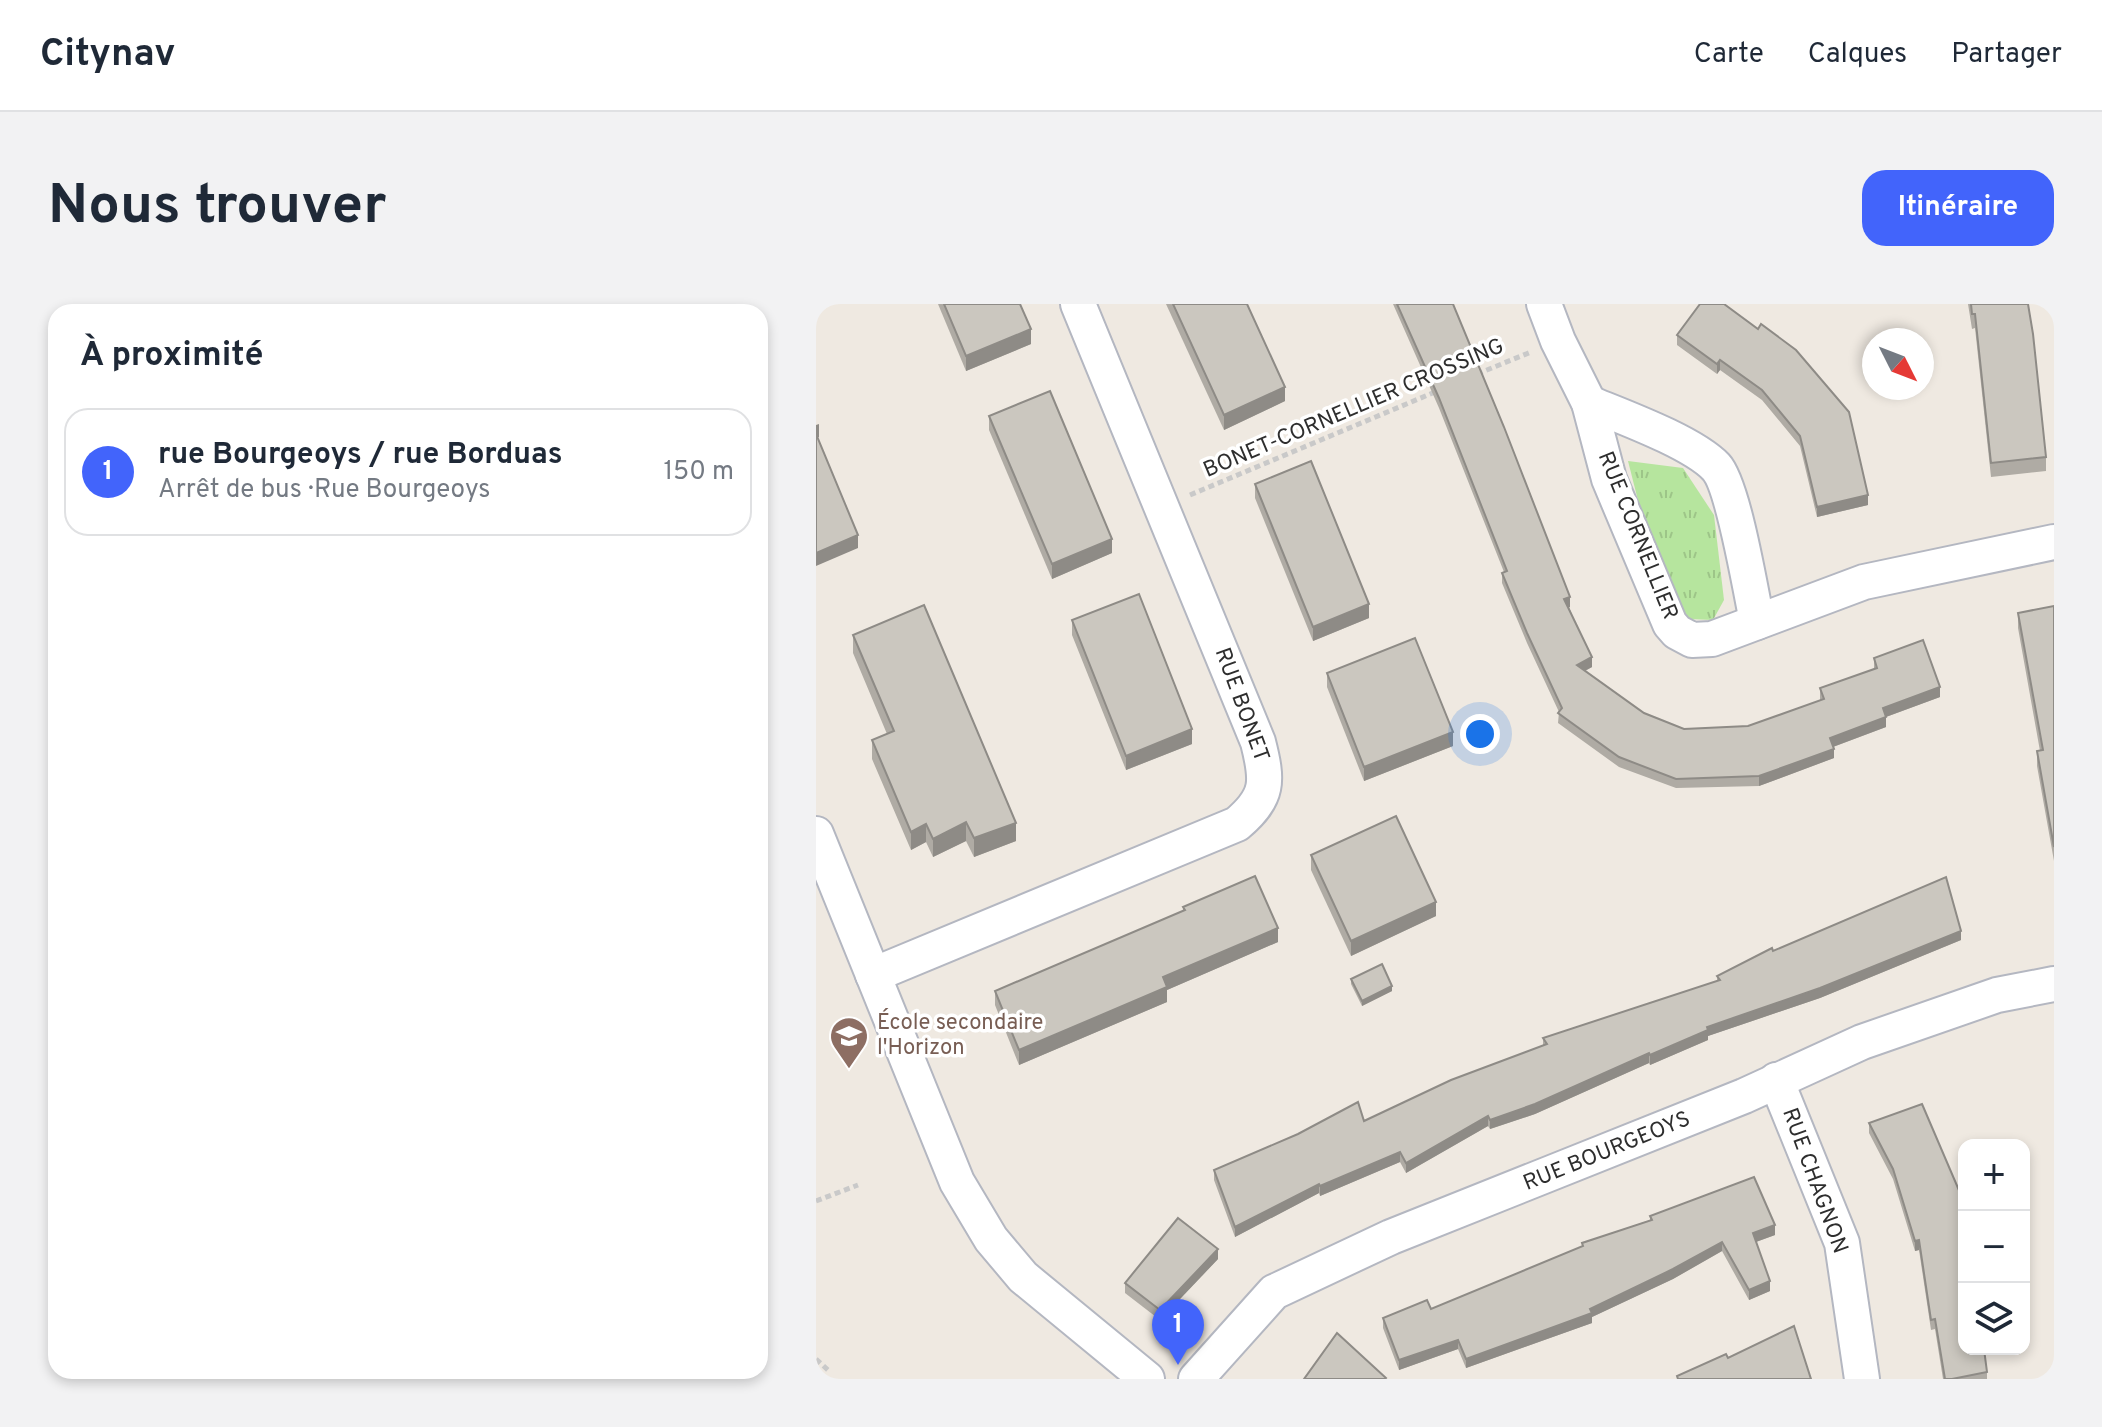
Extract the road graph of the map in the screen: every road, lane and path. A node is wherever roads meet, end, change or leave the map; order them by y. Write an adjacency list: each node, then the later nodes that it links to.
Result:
1 (1078, 304): 7 (street, RUE BONET)
2 (1544, 304): 3 (street, RUE CORNELLIER)
3 (1558, 341): 4 (path, BONET-CORNELLIER CROSSING); 6 (street, RUE CORNELLIER)
4 (1470, 377)
5 (1441, 390): 7 (path, BONET-CORNELLIER CROSSING)
6 (1589, 403): 9 (street, RUE CORNELLIER); 9 (street, RUE CORNELLIER)
7 (1163, 506): 11 (street, RUE BONET)
8 (2054, 542): 9 (street, RUE CORNELLIER)
9 (1757, 622)
10 (816, 834): 11 (street)
11 (873, 975): 18 (street)
12 (2054, 984): 13 (street, RUE BOURGEOYS)
13 (1776, 1080): 19 (street, RUE BOURGEOYS); 20 (street, RUE CHAGNON)
14 (858, 1185): 15 (path)
15 (816, 1201)
16 (816, 1359): 17 (path)
17 (829, 1371)
18 (1147, 1379)
19 (1196, 1379)
20 (1862, 1379)

